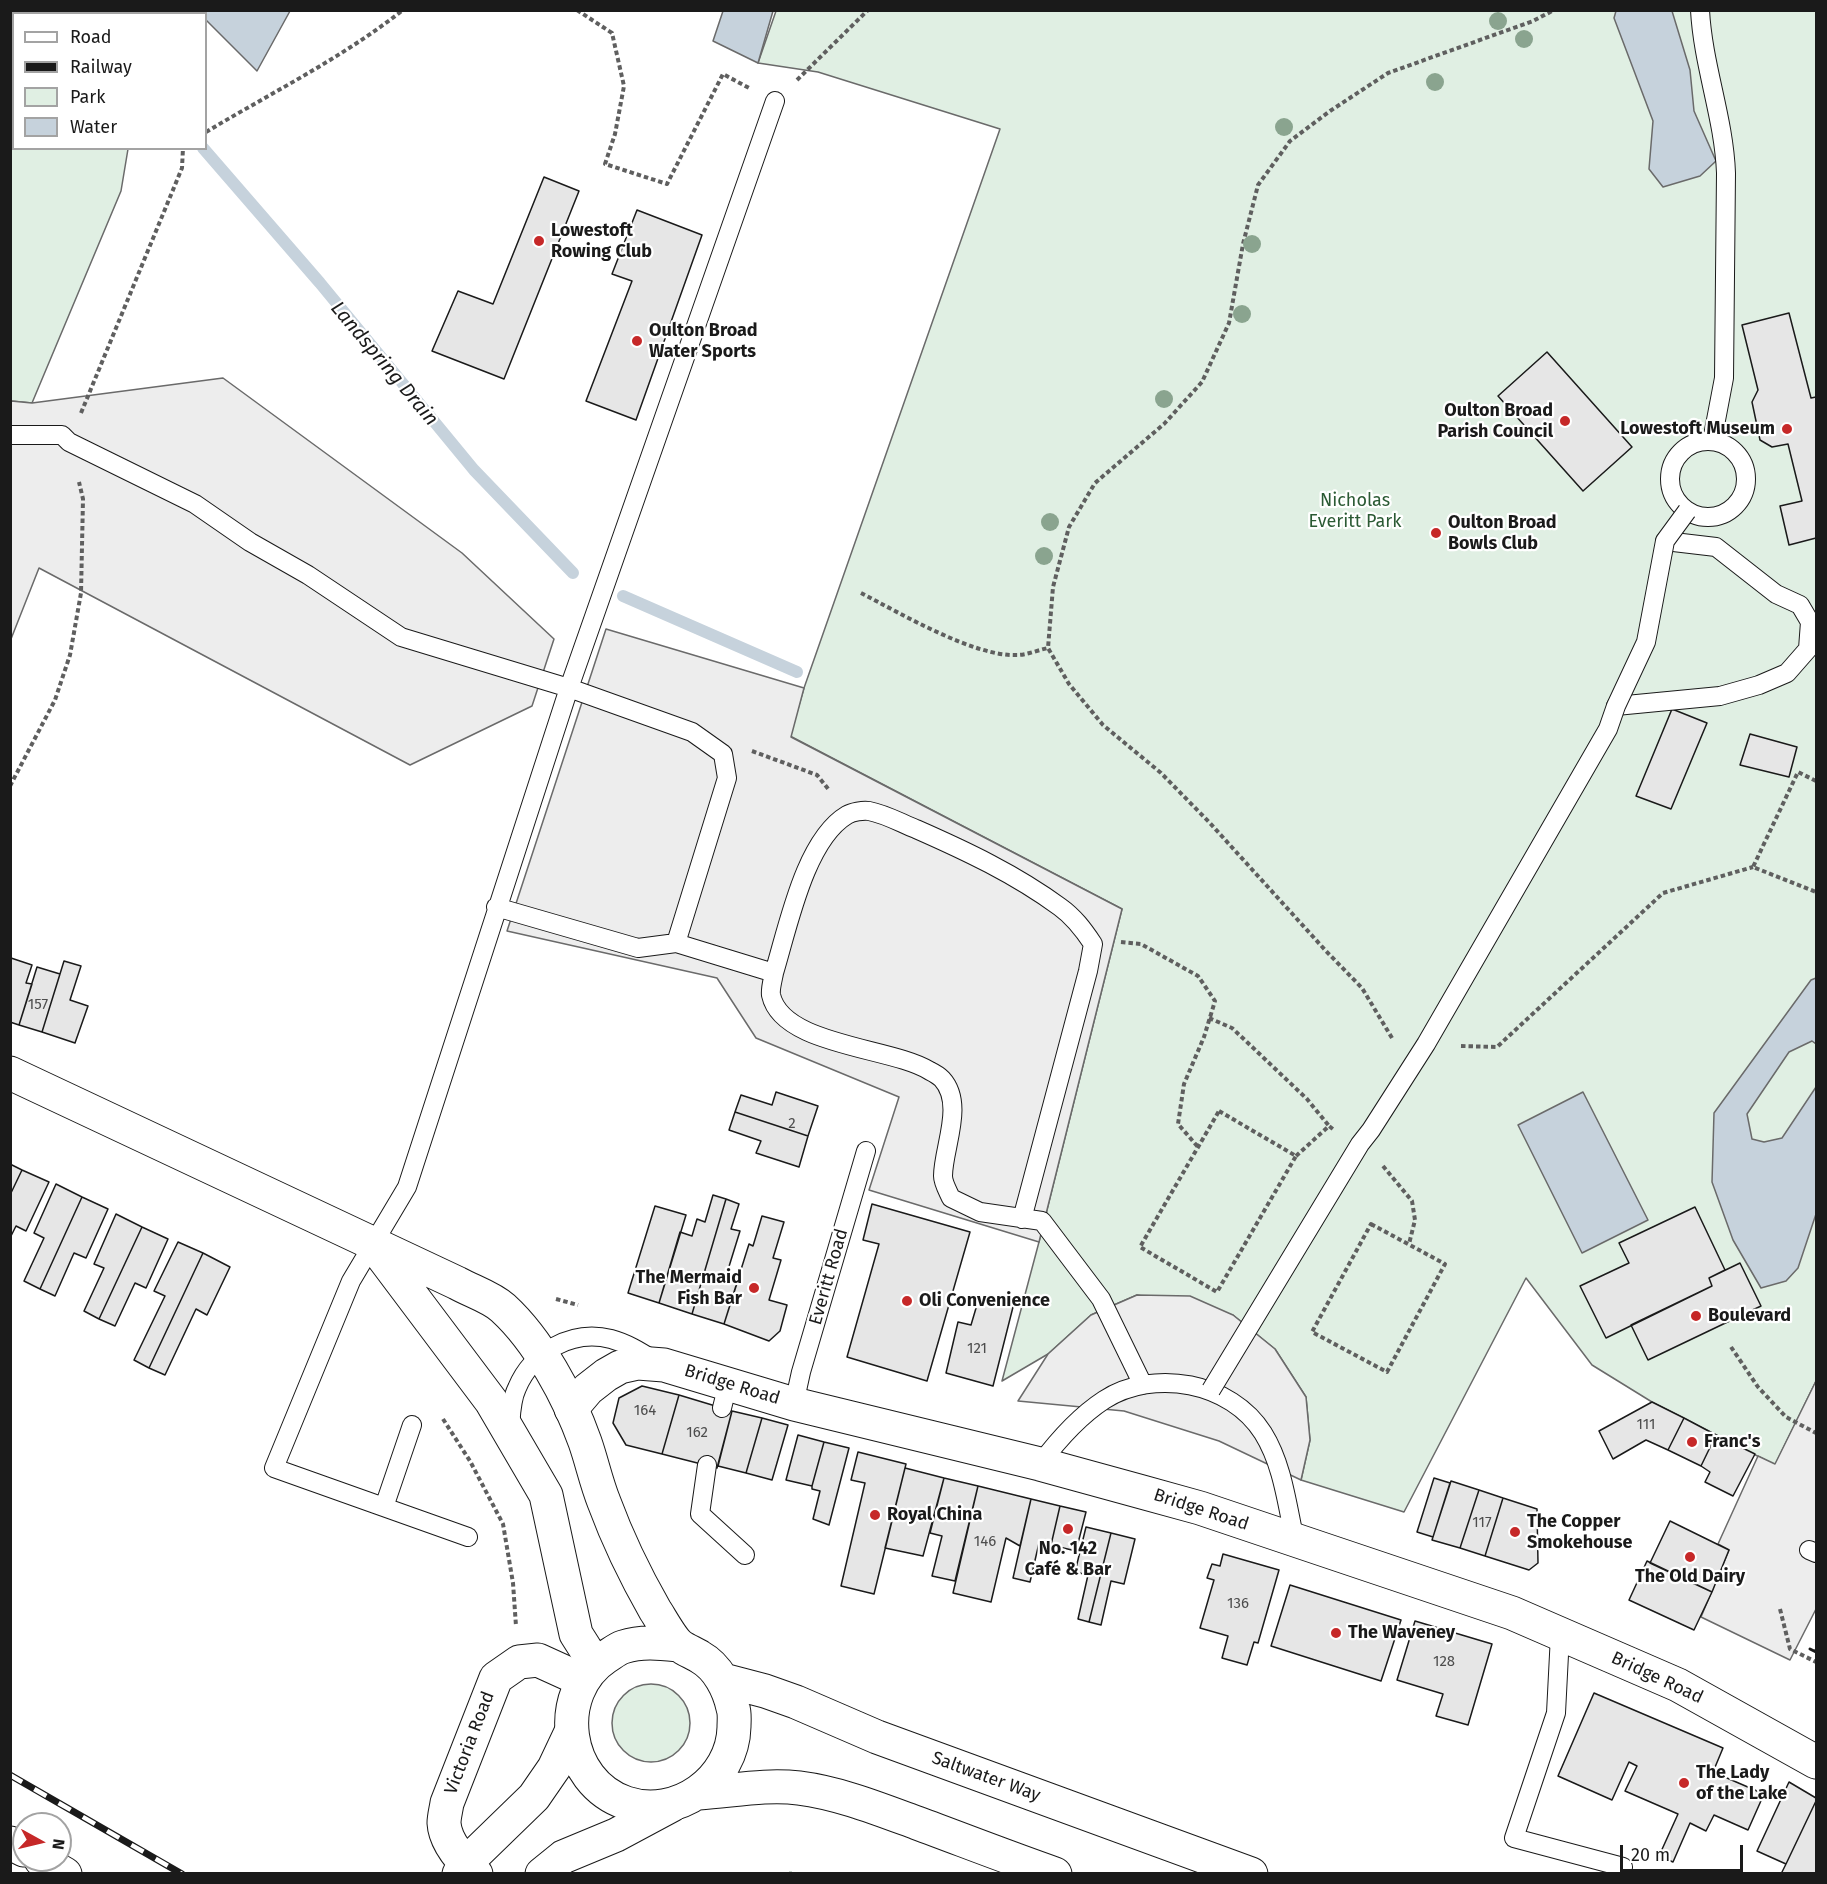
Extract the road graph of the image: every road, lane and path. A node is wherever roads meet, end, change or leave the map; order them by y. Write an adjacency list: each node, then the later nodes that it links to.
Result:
1 (403, 10): 7 (path)
2 (577, 10): 6 (path)
3 (868, 10): 6 (path)
4 (1554, 10): 13 (path)
5 (1700, 10): 9 (lane)
6 (775, 101): 14 (lane)
7 (207, 130)
8 (10, 435): 14 (lane)
9 (1712, 441): 10 (lane); 10 (lane)
10 (1687, 511): 11 (lane, bridge)
11 (1665, 541): 15 (lane, bridge); 15 (lane)
12 (861, 593): 13 (path)
13 (1048, 648): 27 (path)
14 (569, 688): 16 (lane); 21 (lane)
15 (1616, 706): 26 (lane, bridge)
16 (723, 754): 18 (path); 22 (lane)
17 (1816, 781): 19 (path)
18 (848, 814): 23 (lane); 24 (lane)
19 (1753, 867): 20 (path); 26 (path)
20 (1816, 892)
21 (496, 906): 22 (lane); 34 (lane)
22 (676, 943): 24 (lane)
23 (1093, 944): 25 (path); 33 (lane)
24 (774, 973): 33 (lane)
25 (1209, 1018): 29 (path); 30 (path)
26 (1426, 1044): 27 (lane, bridge)
27 (1410, 1070): 40 (lane, bridge)
28 (10, 1073): 34 (main road)
29 (1329, 1126)
30 (1198, 1147): 30 (path)
31 (866, 1151): 41 (lane, Everitt Road)
32 (1377, 1161): 35 (path)
33 (1022, 1219): 39 (lane)
34 (373, 1244): 37 (main road); 44 (main road); 48 (lane)
35 (1409, 1244): 35 (path)
36 (1731, 1347): 45 (path)
37 (542, 1355): 38 (lane); 42 (main road); 44 (lane)
38 (664, 1365): 41 (main road, Bridge Road); 42 (main road, Bridge Road)
39 (1143, 1385): 40 (lane); 46 (lane)
40 (1211, 1390): 50 (lane)
41 (794, 1404): 46 (main road, Bridge Road)
42 (571, 1409): 54 (main road)
43 (412, 1425): 48 (lane)
44 (510, 1430): 56 (main road)
45 (1816, 1433)
46 (1040, 1464): 50 (main road, Bridge Road)
47 (707, 1465): 51 (lane)
48 (384, 1507): 49 (lane)
49 (468, 1537)
50 (1295, 1541): 53 (main road, Bridge Road)
51 (745, 1555)
52 (1780, 1609): 55 (path)
53 (1560, 1635): 59 (main road, Bridge Road); 61 (lane)
54 (679, 1645): 56 (main road); 57 (main road)
55 (1816, 1662)
56 (589, 1672): 58 (main road); 62 (main road, Victoria Road)
57 (723, 1680): 60 (main road); 65 (main road, Saltwater Way)
58 (571, 1732): 60 (main road); 62 (main road, Victoria Road)
59 (1816, 1762)
60 (685, 1799): 63 (main road); 64 (main road)
61 (1623, 1867)
62 (466, 1870)
63 (542, 1874)
64 (1055, 1874)
65 (1251, 1874)

